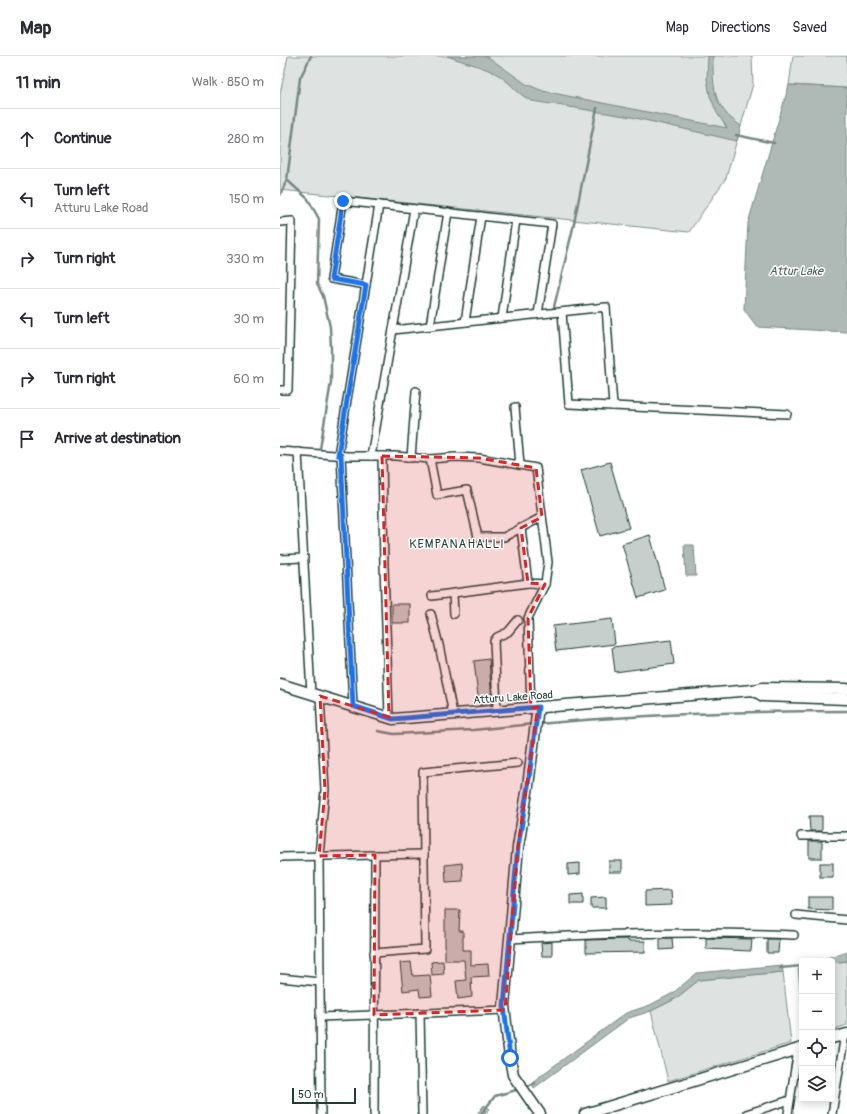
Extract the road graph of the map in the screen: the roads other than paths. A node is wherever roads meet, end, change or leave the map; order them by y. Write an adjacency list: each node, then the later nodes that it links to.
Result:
1 (379, 205): 2 (street); 7 (street); 7 (street)
2 (414, 209): 3 (street); 13 (street)
3 (448, 212): 4 (street); 12 (street)
4 (481, 216): 5 (street); 11 (street)
5 (516, 220): 9 (street); 10 (street)
6 (280, 222): 14 (street)
7 (366, 285): 21 (street)
8 (562, 312): 9 (street); 16 (street); 16 (street)
9 (538, 314): 10 (street)
10 (502, 318): 11 (street)
11 (465, 322): 12 (street)
12 (430, 326): 13 (street)
13 (393, 330): 22 (street)
14 (280, 390)
15 (416, 391): 24 (street)
16 (612, 406): 18 (street)
17 (515, 407): 26 (street)
18 (787, 414)
19 (280, 451): 20 (street)
20 (298, 452): 21 (street); 29 (street)
21 (339, 455): 22 (street); 43 (street)
22 (371, 456): 23 (street)
23 (382, 456): 24 (street); 47 (street)
24 (411, 458): 25 (street)
25 (430, 459): 26 (street); 28 (street)
26 (520, 465): 27 (street)
27 (542, 517): 28 (street); 32 (street)
28 (521, 528): 31 (street)
29 (304, 558): 30 (street); 41 (street)
30 (280, 559)
31 (528, 583): 32 (street); 33 (street)
32 (545, 584): 45 (street)
33 (453, 594): 34 (street); 36 (street)
34 (432, 596)
35 (431, 614): 46 (street)
36 (454, 614)
37 (518, 620): 44 (street)
38 (280, 684): 41 (street, Atturu Lake Road)
39 (847, 689): 40 (street, Atturu Lake Road)
40 (754, 690): 42 (street, Atturu Lake Road); 45 (street, Atturu Lake Road)
41 (316, 695): 43 (street, Atturu Lake Road); 53 (street)
42 (847, 699)
43 (353, 706): 47 (street, Atturu Lake Road)
44 (497, 707)
45 (535, 708): 46 (street, Atturu Lake Road); 58 (street)
46 (453, 714): 47 (street, Atturu Lake Road)
47 (389, 718)
48 (518, 763): 51 (street)
49 (801, 836): 50 (street)
50 (847, 836)
51 (424, 854): 52 (street); 59 (street)
52 (375, 855): 53 (street); 59 (street)
53 (319, 856): 54 (street); 61 (street)
54 (280, 857)
55 (796, 915): 56 (street)
56 (847, 920)
57 (794, 935): 58 (street)
58 (510, 939): 62 (street)
59 (374, 953): 64 (street)
60 (280, 978): 61 (street)
61 (320, 982): 65 (street)
62 (505, 1010): 63 (street); 75 (street)
63 (420, 1013): 64 (street); 74 (street)
64 (374, 1015): 65 (street); 73 (street)
65 (320, 1017): 72 (street)
66 (846, 1034): 67 (street); 79 (street)
67 (835, 1037)
68 (799, 1048): 71 (street)
69 (799, 1053): 70 (street)
70 (790, 1100): 77 (street); 78 (street)
71 (604, 1111): 76 (street)
72 (321, 1114)
73 (374, 1114)
74 (422, 1114)
75 (540, 1114)
76 (585, 1114)
77 (746, 1114)
78 (788, 1114)
79 (832, 1114)

